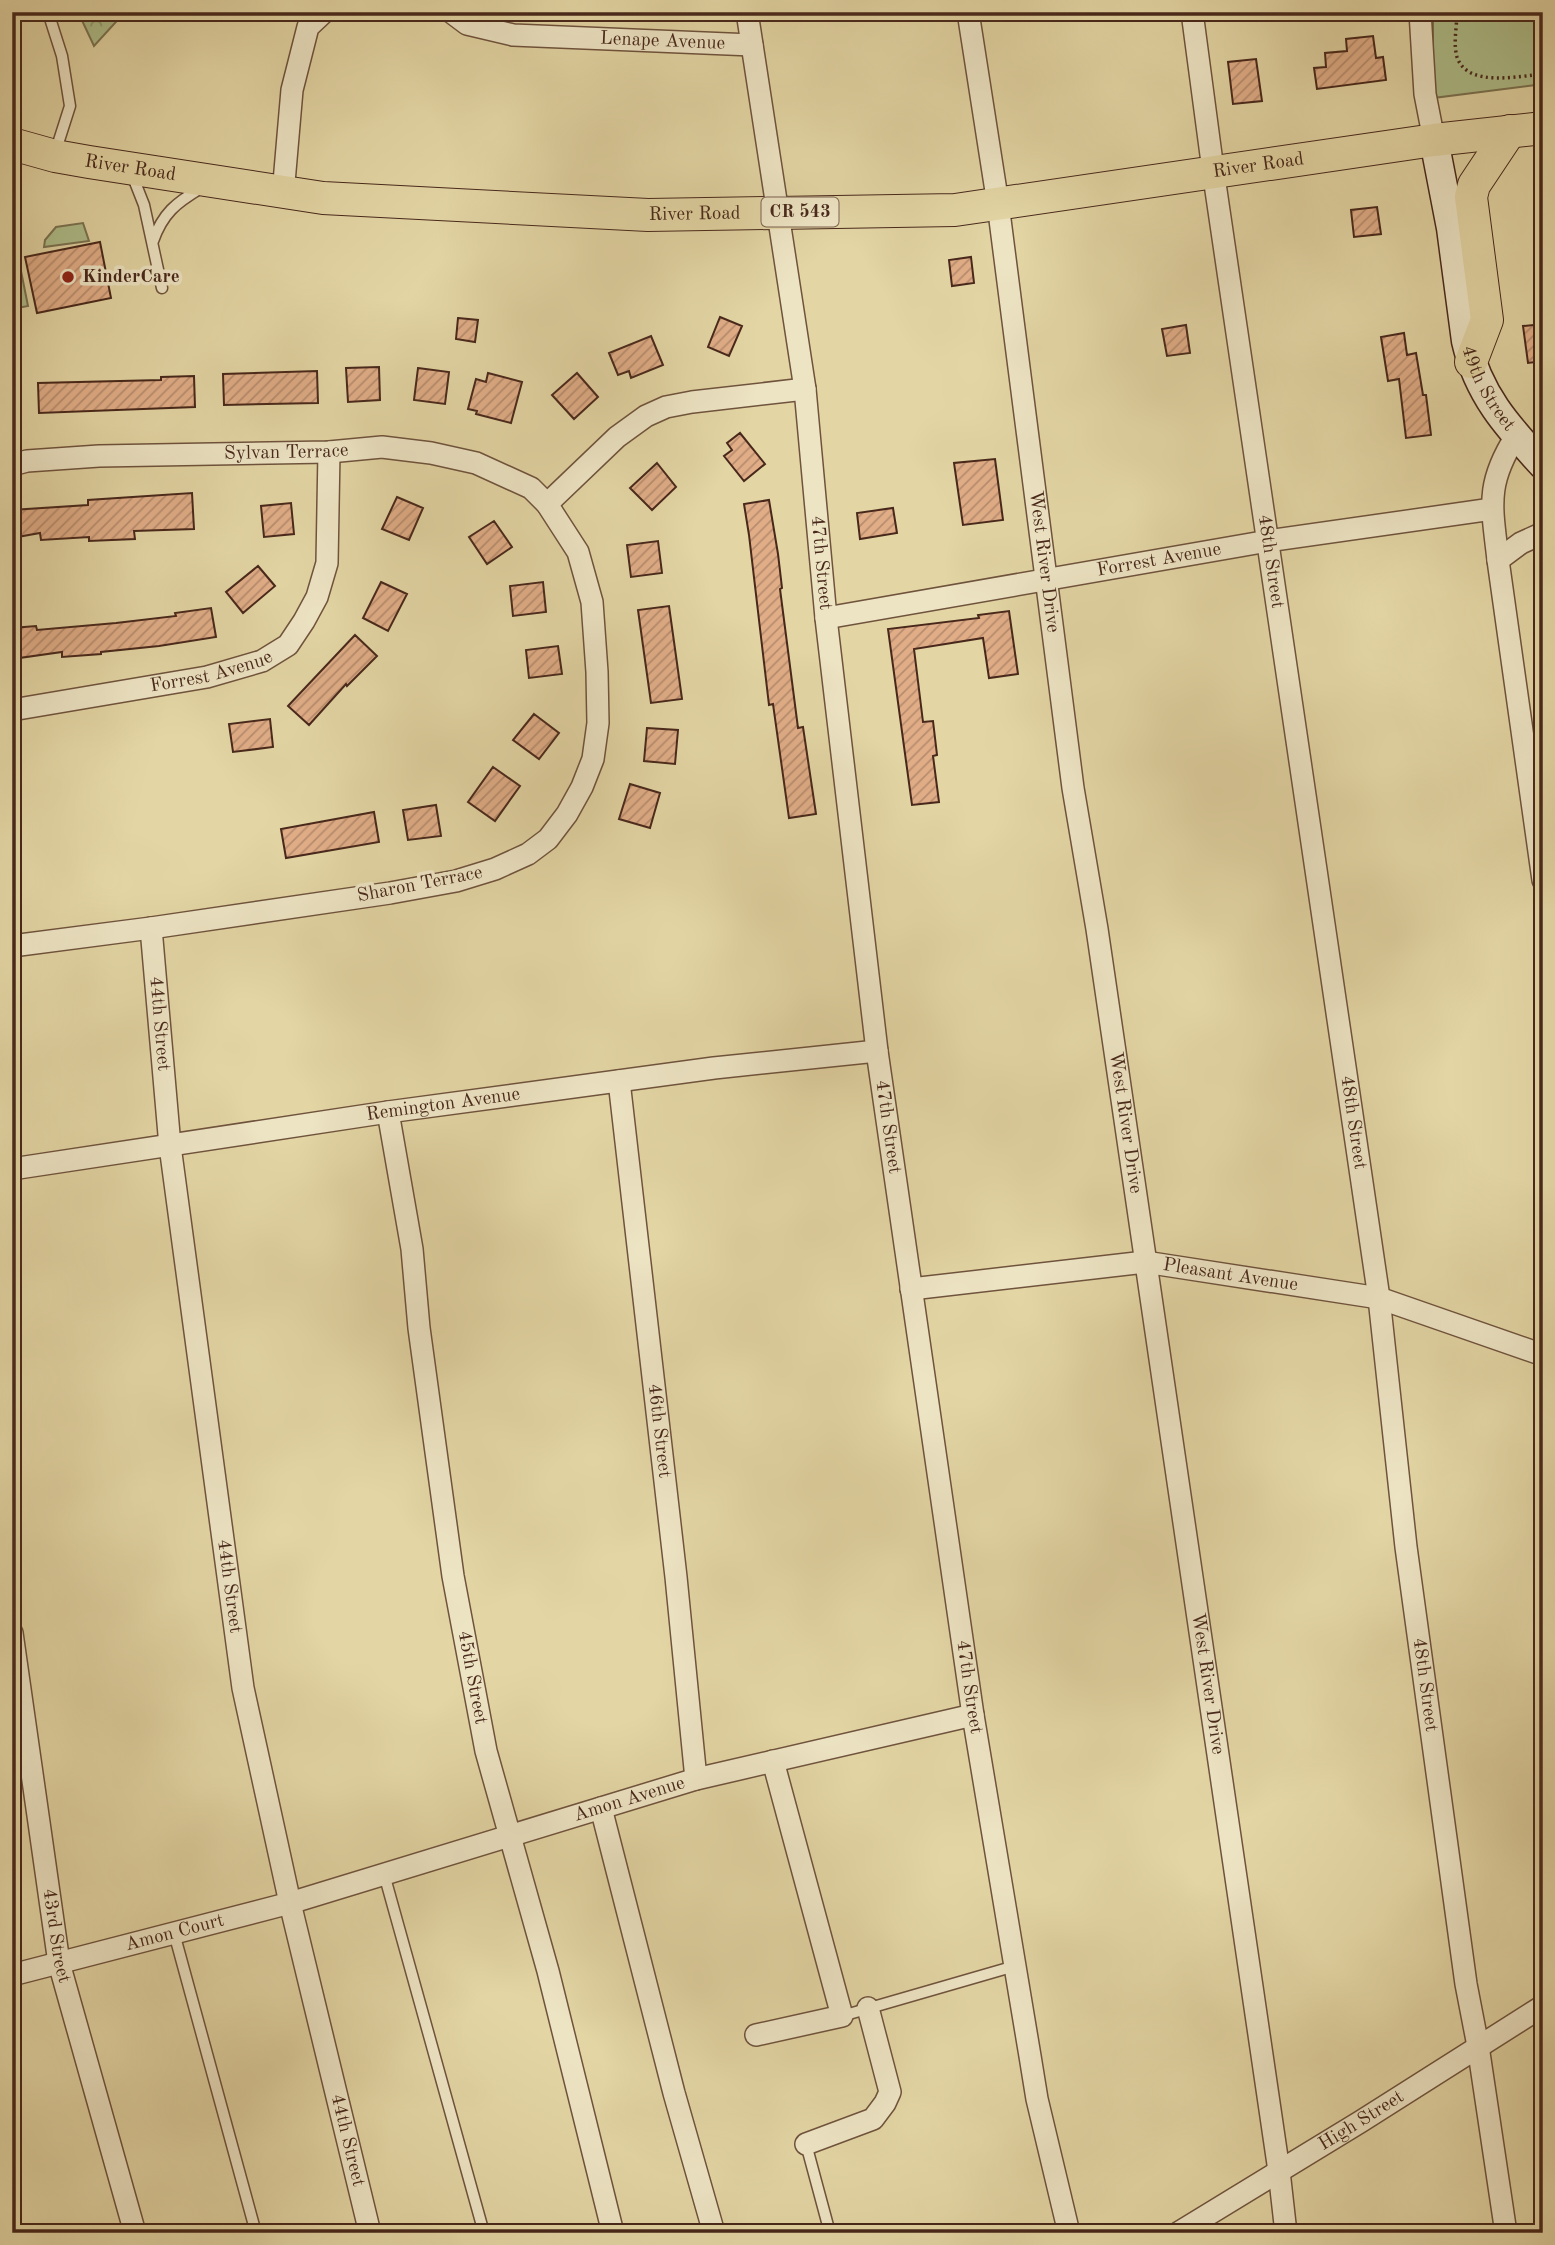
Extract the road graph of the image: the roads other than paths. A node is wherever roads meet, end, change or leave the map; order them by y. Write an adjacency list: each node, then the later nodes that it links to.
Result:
1 (48, 12): 13 (lane)
2 (324, 12): 17 (street)
3 (451, 12): 8 (street, Lenape Avenue)
4 (747, 12): 8 (street, 47th Street)
5 (968, 12): 18 (street, West River Drive)
6 (1192, 12): 15 (street, 48th Street)
7 (1420, 12): 11 (street, 49th Street)
8 (752, 45): 19 (street, 47th Street)
9 (1543, 128): 10 (main road, River Road / CR 543)
10 (1510, 131): 11 (main road, River Road / CR 543); 22 (main road)
11 (1434, 140): 15 (main road, River Road / CR 543); 22 (main road, 49th Street)
12 (12, 144): 13 (main road, River Road / CR 543)
13 (55, 156): 14 (main road, River Road / CR 543)
14 (130, 169): 16 (main road, River Road / CR 543); 20 (lane)
15 (1213, 170): 18 (main road, River Road / CR 543); 31 (street, 48th Street)
16 (210, 182): 17 (main road, River Road / CR 543); 20 (lane)
17 (284, 194): 19 (main road, River Road / CR 543)
18 (998, 204): 19 (main road, River Road / CR 543); 33 (street, West River Drive)
19 (778, 212): 23 (street, 47th Street)
20 (152, 244): 21 (lane)
21 (162, 288)
22 (1471, 362): 24 (main road, 49th Street)
23 (804, 389): 28 (street); 34 (street, 47th Street)
24 (1516, 436): 27 (main road); 29 (street, 49th Street)
25 (330, 452): 26 (street, Sylvan Terrace); 28 (street, Sylvan Terrace); 35 (street, Forrest Avenue)
26 (12, 465)
27 (1543, 465)
28 (547, 504): 37 (street, Sharon Terrace)
29 (1492, 509): 31 (street, Forrest Avenue); 32 (street, 49th Street)
30 (1543, 533): 32 (street)
31 (1268, 541): 33 (street, Forrest Avenue); 46 (street, 48th Street)
32 (1498, 560): 36 (street, 49th Street)
33 (1046, 580): 34 (street, Forrest Avenue); 44 (street, West River Drive)
34 (826, 618): 39 (street, 47th Street)
35 (12, 710)
36 (1543, 880)
37 (151, 928): 38 (street, Sharon Terrace); 42 (street, 44th Street)
38 (12, 946)
39 (877, 1051): 40 (street, Remington Avenue); 45 (street, 47th Street)
40 (619, 1081): 41 (street, Remington Avenue); 51 (street, 46th Street)
41 (388, 1112): 42 (street, Remington Avenue); 53 (street, 45th Street)
42 (170, 1146): 43 (street, Remington Avenue); 55 (street, 44th Street)
43 (12, 1169)
44 (1145, 1262): 45 (street, Pleasant Avenue); 46 (street, Pleasant Avenue); 66 (street, West River Drive)
45 (911, 1289): 49 (street, 47th Street)
46 (1379, 1298): 47 (street, Pleasant Avenue); 64 (street, 48th Street)
47 (1543, 1355)
48 (12, 1633): 57 (street, 43rd Street)
49 (973, 1715): 50 (street, Amon Avenue); 58 (street, 47th Street)
50 (773, 1761): 51 (street, Amon Avenue); 62 (street)
51 (696, 1779): 52 (street, Amon Avenue)
52 (601, 1808): 53 (street, Amon Avenue); 72 (street)
53 (510, 1835): 54 (street, Amon Avenue); 71 (street, 45th Street)
54 (384, 1874): 55 (street, Amon Avenue); 70 (lane)
55 (290, 1903): 56 (street, Amon Court); 69 (street, 44th Street)
56 (174, 1933): 57 (street, Amon Court); 68 (lane)
57 (59, 1963): 59 (street); 67 (street, 43rd Street)
58 (1015, 1966): 61 (lane); 74 (street, 47th Street)
59 (12, 1975)
60 (1543, 2006): 64 (street, High Street)
61 (868, 2008): 62 (lane); 65 (street)
62 (842, 2016): 63 (street)
63 (756, 2035)
64 (1478, 2046): 66 (street, High Street); 77 (street, 48th Street)
65 (806, 2144): 73 (lane)
66 (1279, 2171): 75 (street, High Street); 76 (street, West River Drive)
67 (135, 2233)
68 (256, 2233)
69 (370, 2233)
70 (484, 2233)
71 (613, 2233)
72 (715, 2233)
73 (830, 2233)
74 (1069, 2233)
75 (1178, 2233)
76 (1286, 2233)
77 (1506, 2233)

